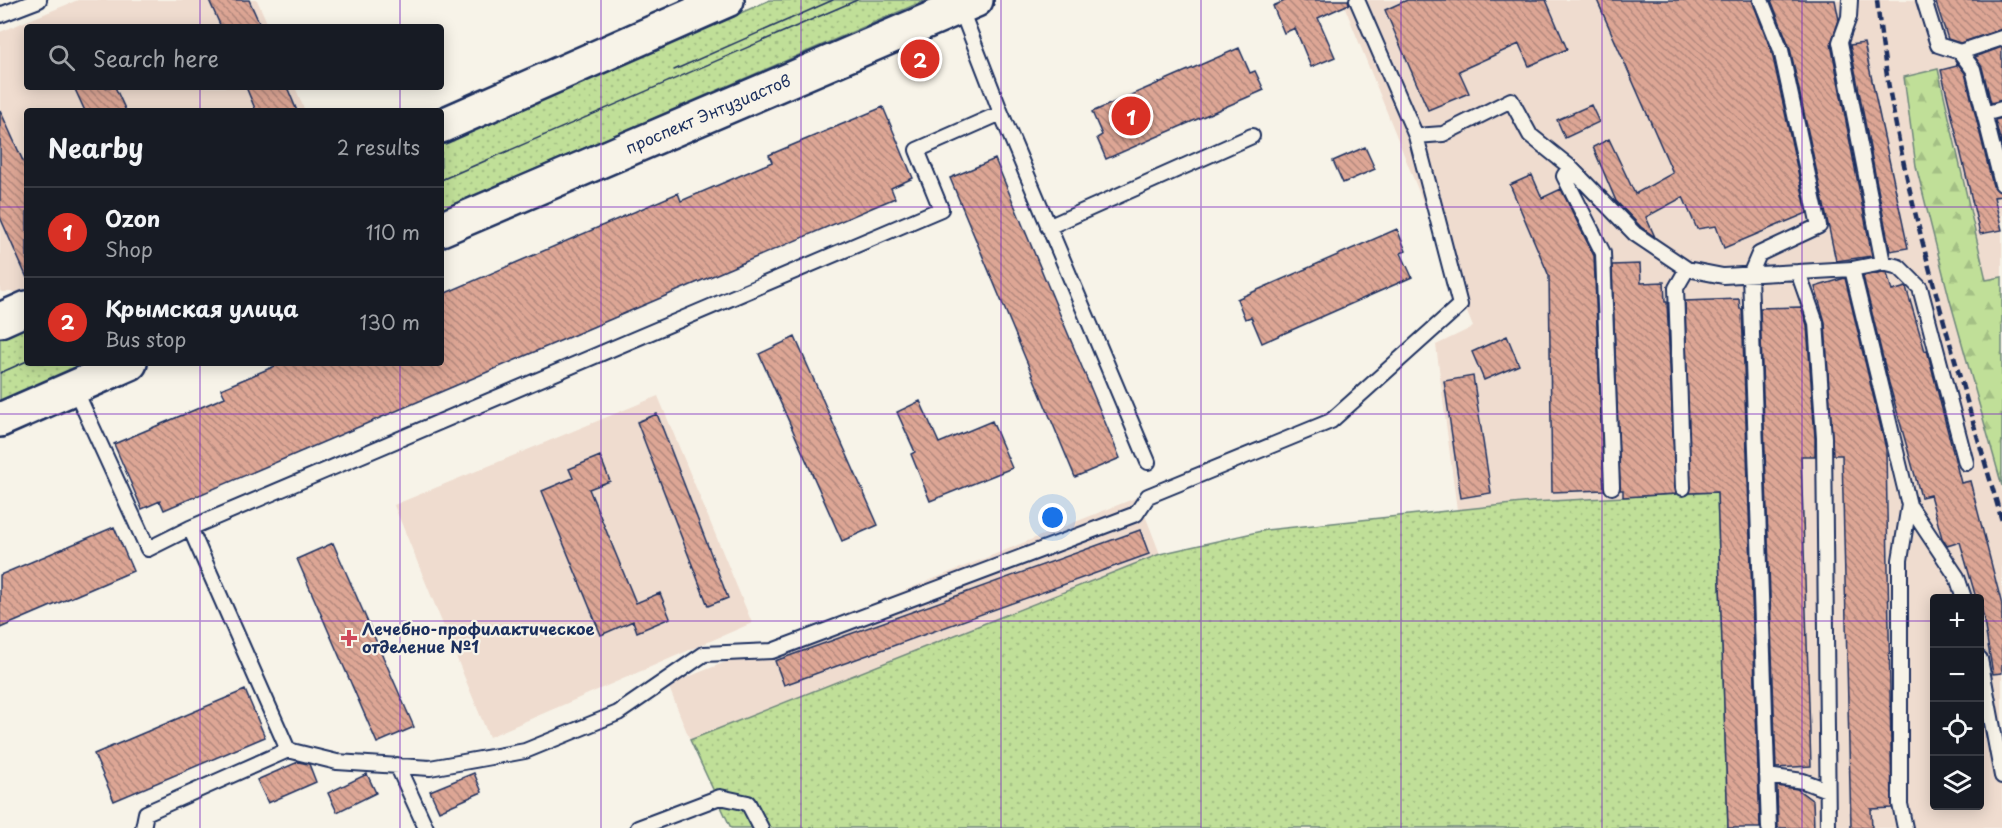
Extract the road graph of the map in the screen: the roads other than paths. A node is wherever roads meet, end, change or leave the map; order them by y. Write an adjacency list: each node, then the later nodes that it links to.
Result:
1 (39, 0): 8 (lane)
2 (727, 0): 14 (main road)
3 (1357, 0): 16 (lane)
4 (1761, 0): 25 (lane)
5 (1850, 0): 21 (lane)
6 (1924, 0): 10 (lane)
7 (968, 4): 12 (lane); 20 (main road, проспект Энтузиастов)
8 (0, 15)
9 (2002, 38): 10 (lane)
10 (1960, 52): 13 (lane)
11 (2002, 109): 13 (lane)
12 (1001, 113): 19 (lane); 36 (lane)
13 (1984, 114): 18 (lane)
14 (444, 125)
15 (1252, 136): 19 (lane)
16 (1416, 136): 17 (lane); 40 (lane)
17 (1570, 167): 22 (lane); 33 (lane)
18 (2002, 181)
19 (1048, 227): 31 (lane)
20 (444, 228)
21 (1883, 263): 23 (lane); 32 (lane)
22 (1687, 269): 25 (lane); 34 (lane)
23 (1852, 269): 24 (lane); 35 (lane)
24 (1798, 272): 25 (lane); 43 (lane)
25 (1750, 275): 41 (lane)
26 (24, 309): 27 (main road)
27 (0, 320)
28 (123, 366): 29 (main road)
29 (74, 387): 30 (main road); 36 (lane)
30 (0, 420)
31 (1148, 462)
32 (1966, 463)
33 (1612, 487)
34 (1683, 488)
35 (1909, 505): 37 (lane); 50 (lane)
36 (190, 528): 39 (lane)
37 (1963, 594)
38 (1984, 680): 42 (lane)
39 (288, 750): 40 (lane); 44 (lane)
40 (397, 765): 45 (lane)
41 (1767, 776): 43 (lane); 48 (lane)
42 (2002, 776)
43 (1827, 790): 49 (lane)
44 (143, 828)
45 (426, 828)
46 (638, 828): 47 (lane)
47 (761, 828)
48 (1768, 828)
49 (1828, 828)
50 (1905, 828)

